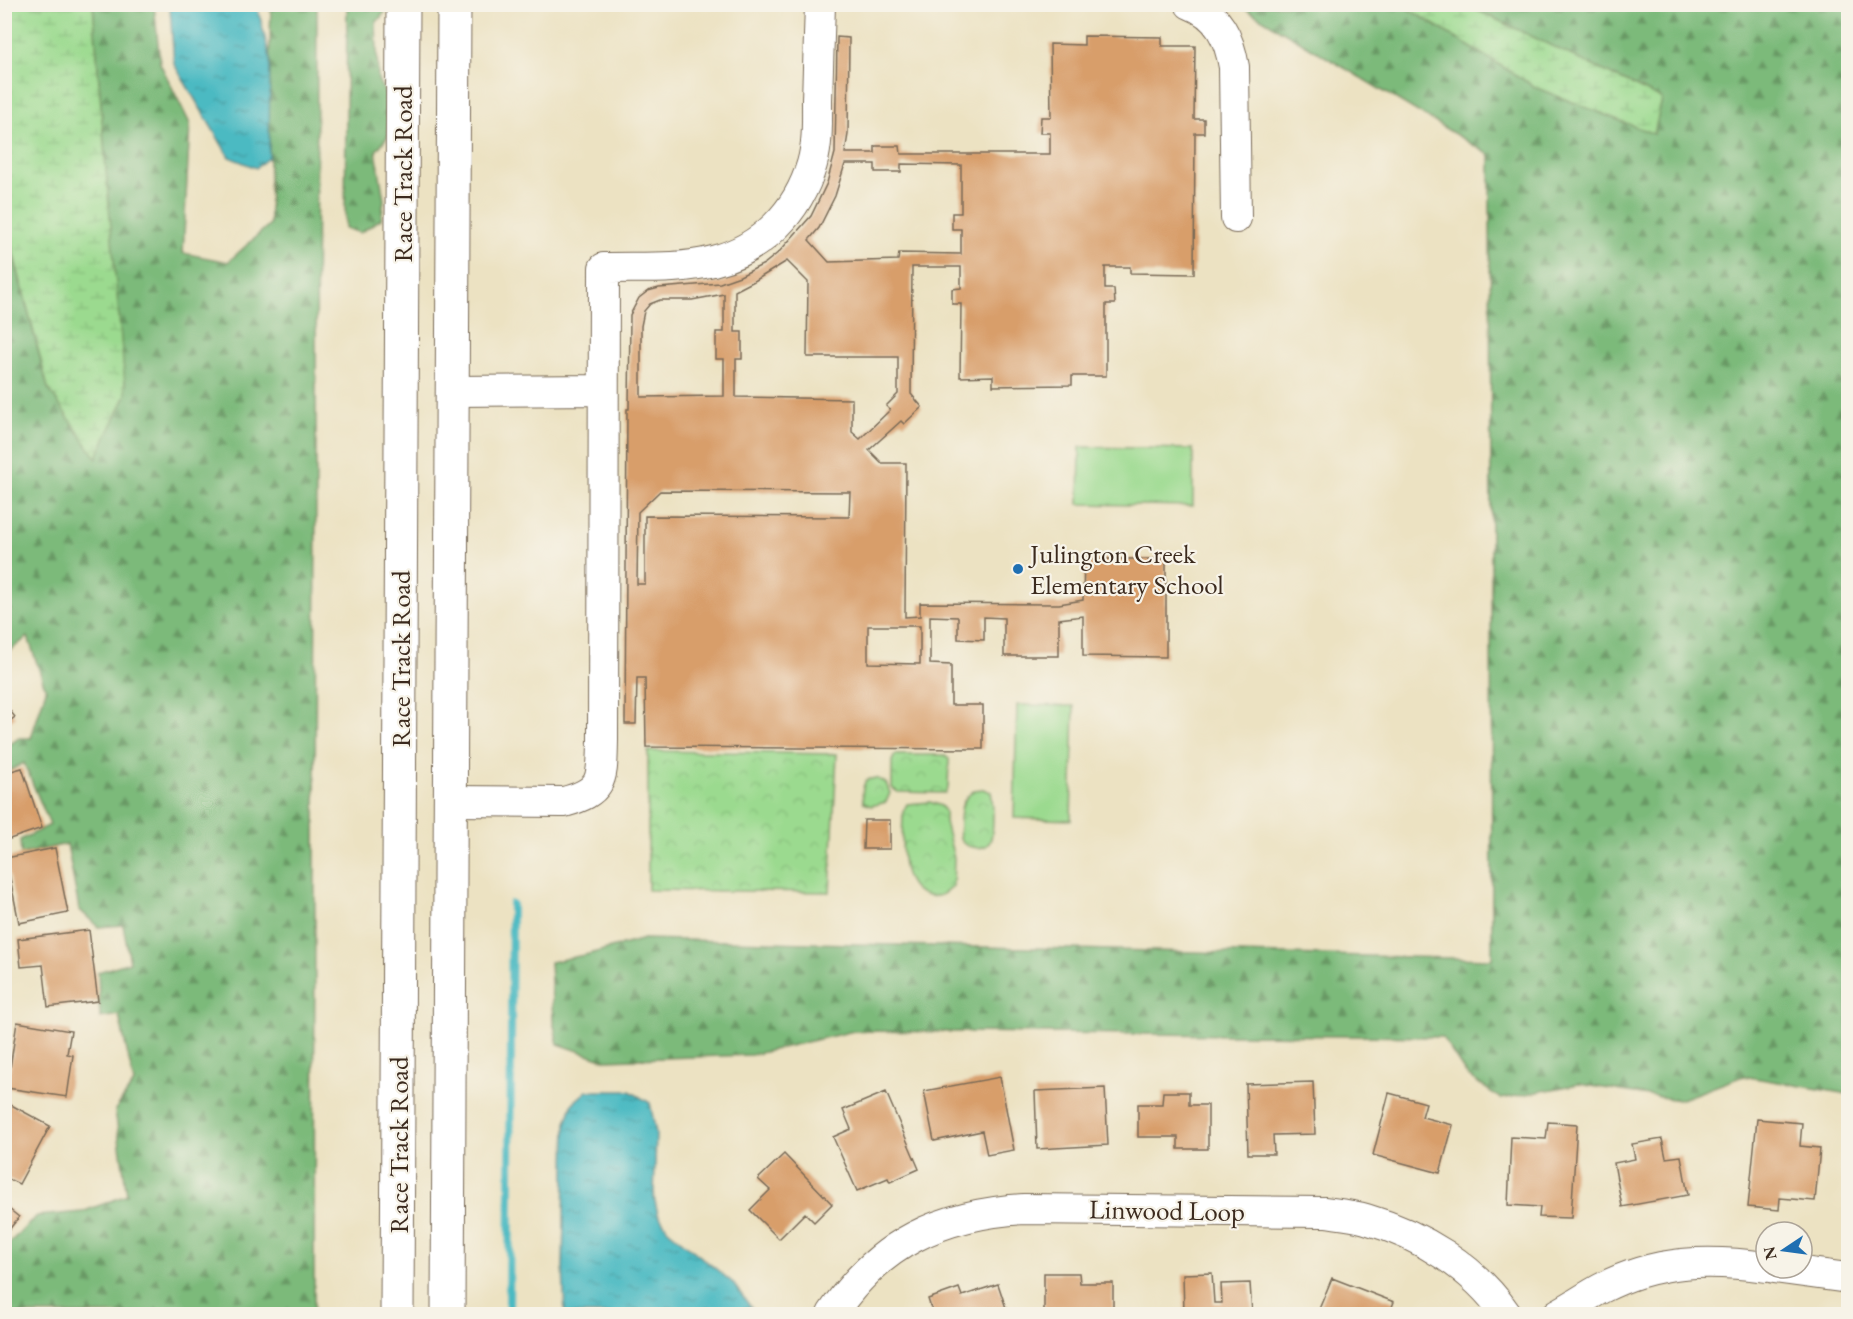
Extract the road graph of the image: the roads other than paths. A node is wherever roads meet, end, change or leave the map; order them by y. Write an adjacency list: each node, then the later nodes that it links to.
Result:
1 (403, 4): 6 (main road, Race Track Road)
2 (454, 4): 7 (main road, Race Track Road)
3 (820, 4): 9 (street)
4 (1190, 4): 5 (street)
5 (1236, 218)
6 (402, 226): 7 (main road); 8 (main road, Race Track Road)
7 (453, 228): 10 (main road, Race Track Road)
8 (401, 390): 10 (main road); 11 (main road, Race Track Road)
9 (603, 390): 10 (street); 12 (street)
10 (452, 391): 12 (main road, Race Track Road)
11 (400, 747): 12 (main road); 16 (main road, Race Track Road)
12 (450, 801): 17 (main road, Race Track Road)
13 (1754, 1265): 20 (street)
14 (1814, 1273): 15 (street)
15 (1848, 1278)
16 (397, 1314)
17 (447, 1314)
18 (832, 1314): 19 (street, Linwood Loop)
19 (1506, 1314)
20 (1558, 1314)

